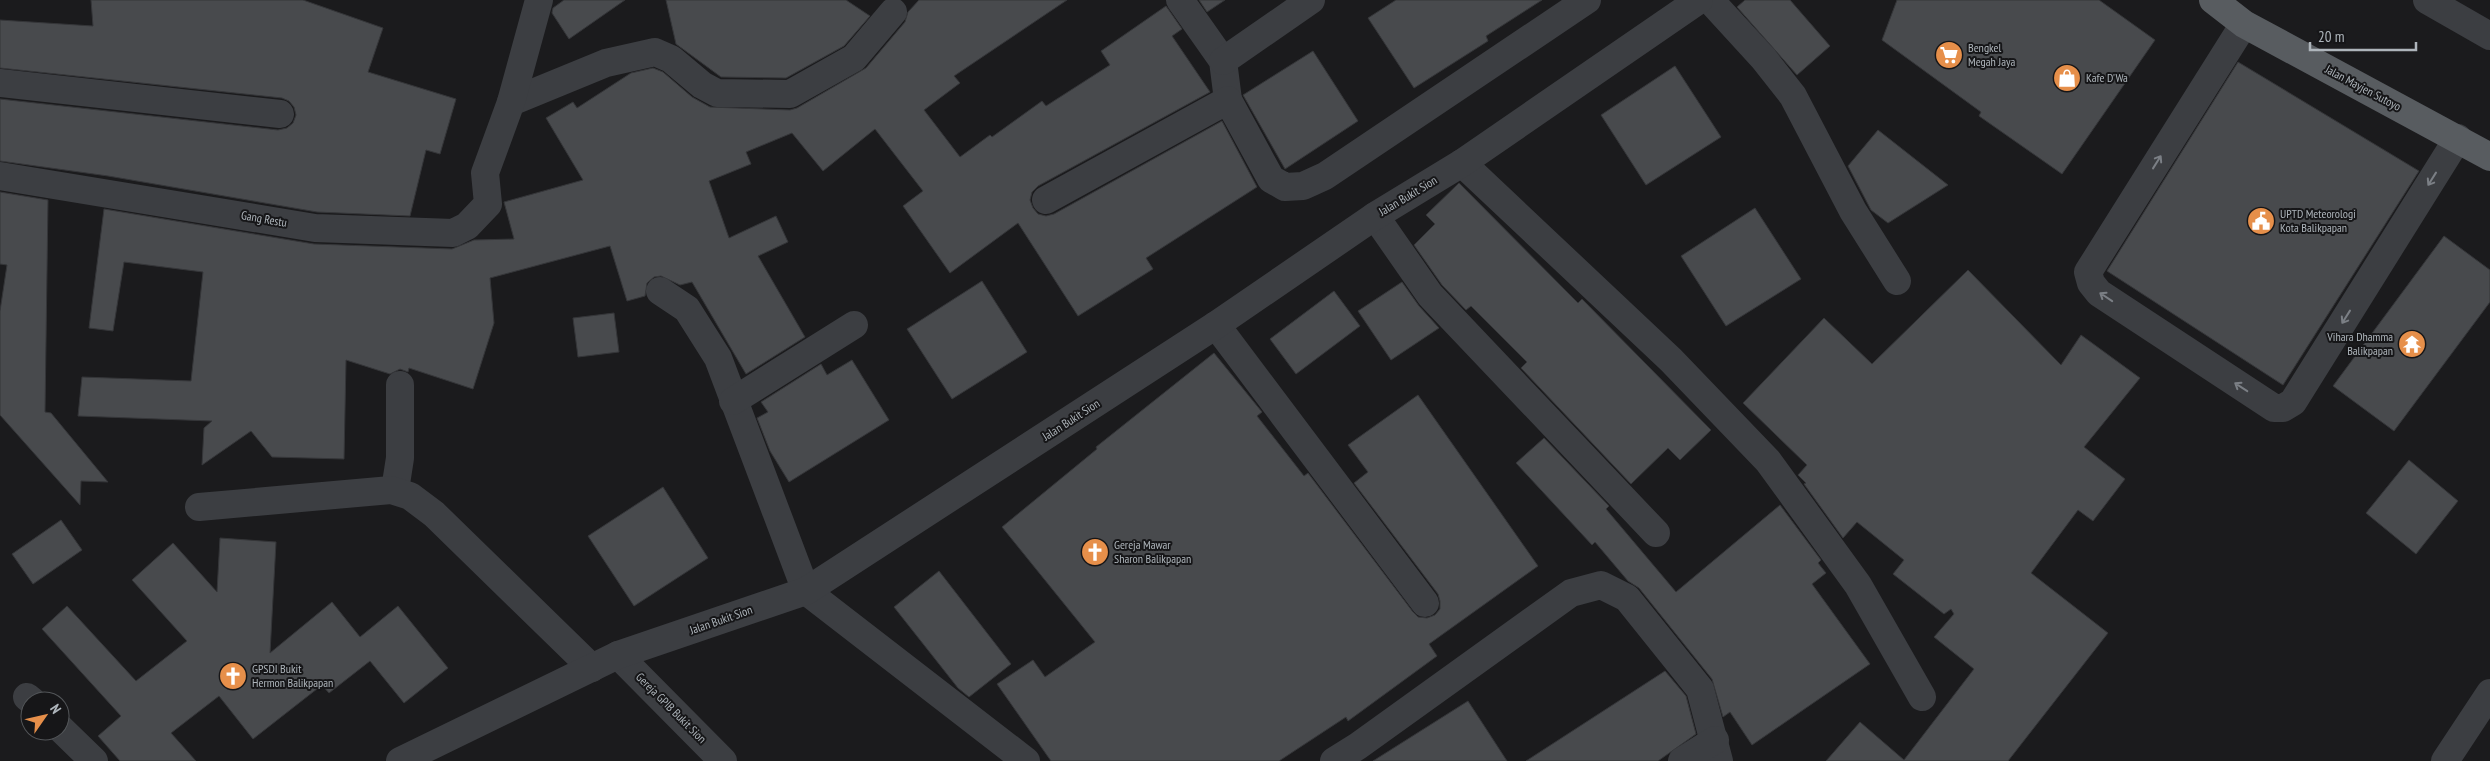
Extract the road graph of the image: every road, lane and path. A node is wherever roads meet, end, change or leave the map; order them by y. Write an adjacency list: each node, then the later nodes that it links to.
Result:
1 (539, 0): 15 (street)
2 (1180, 0): 12 (street)
3 (1311, 0): 12 (street)
4 (1587, 0): 14 (street)
5 (1699, 0): 19 (street, Jalan Bukit Sion)
6 (1710, 0): 23 (street)
7 (2213, 0): 10 (main road, Jalan Mayjen Sutoyo)
8 (2427, 0): 11 (street)
9 (893, 12): 15 (street)
10 (2244, 24): 17 (main road, Jalan Mayjen Sutoyo); 17 (street, one-way to 10)
11 (2490, 36)
12 (1223, 61): 14 (street)
13 (0, 83): 16 (street)
14 (1228, 100): 21 (street)
15 (511, 102): 20 (street, Gang Restu)
16 (280, 114)
17 (2458, 138): 18 (main road, Jalan Mayjen Sutoyo)
18 (2490, 157)
19 (1462, 163): 22 (street, Jalan Bukit Sion); 37 (street)
20 (0, 176)
21 (1046, 200)
22 (1375, 216): 26 (street, Jalan Bukit Sion); 31 (street)
23 (1897, 281)
24 (660, 291): 28 (street)
25 (854, 325): 28 (street)
26 (1216, 325): 32 (street, Jalan Bukit Sion); 33 (street)
27 (400, 385): 29 (street)
28 (733, 401): 32 (street)
29 (395, 490): 30 (street); 35 (street)
30 (199, 507)
31 (1656, 533)
32 (806, 591): 34 (street, Jalan Bukit Sion); 43 (street)
33 (1425, 603)
34 (618, 654): 35 (street, Jalan Bukit Sion); 42 (street, Gereja GPIB Bukit Sion)
35 (592, 668): 41 (street, Jalan Bukit Sion)
36 (2490, 693): 46 (street)
37 (1922, 697)
38 (70, 738): 40 (street)
39 (1717, 751): 44 (street); 45 (street)
40 (94, 761)
41 (400, 761)
42 (724, 761)
43 (1026, 761)
44 (1334, 761)
45 (1682, 761)
46 (2445, 761)

